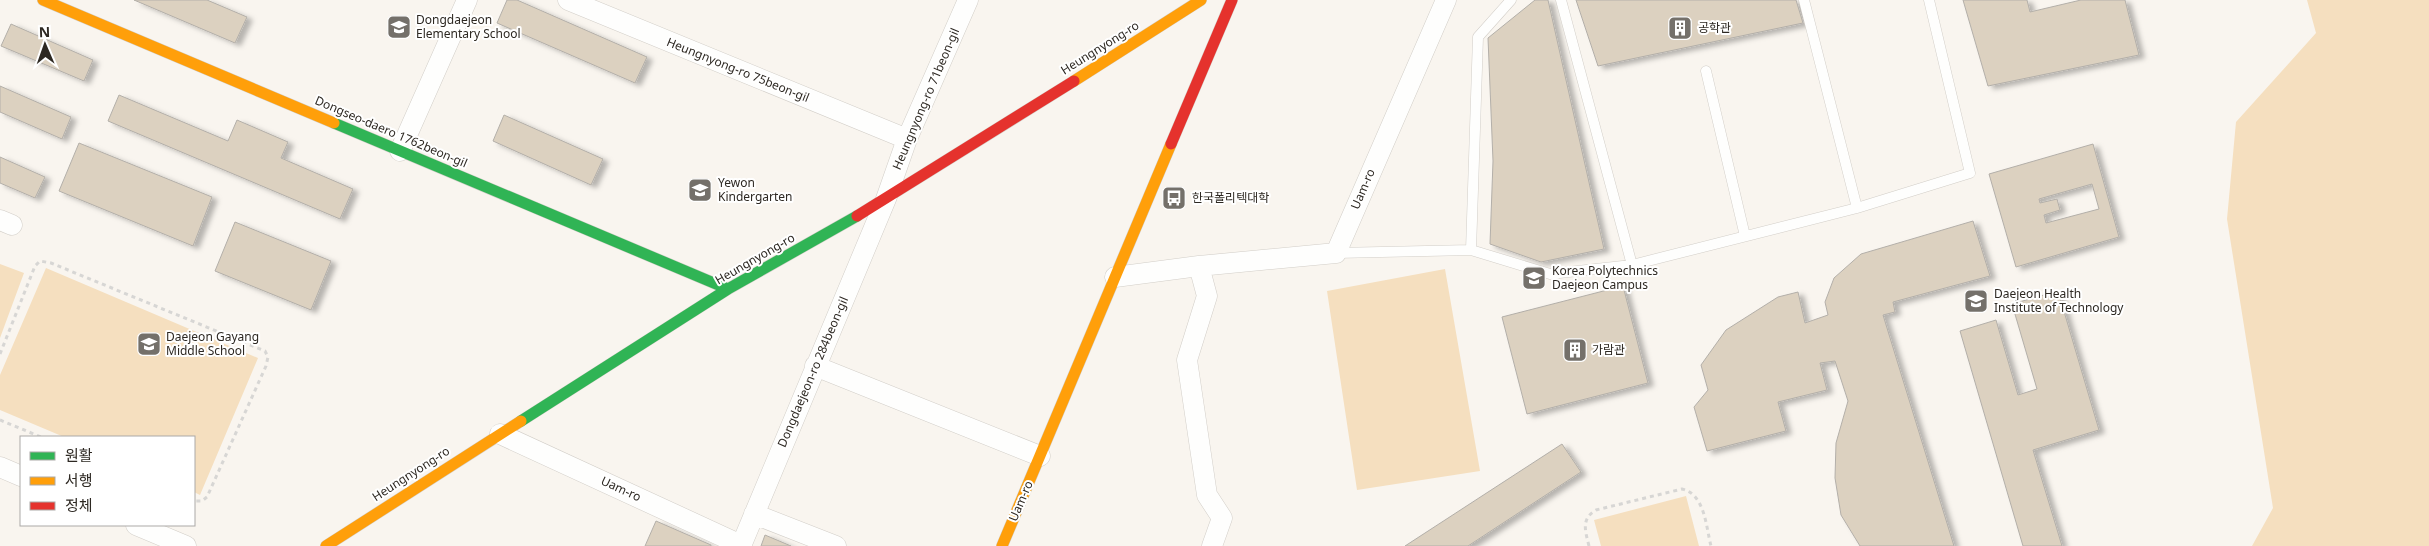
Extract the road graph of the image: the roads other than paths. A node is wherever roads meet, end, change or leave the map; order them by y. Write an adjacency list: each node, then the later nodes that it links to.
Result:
1 (43, 0): 14 (main road, Dongseo-daero 1762beon-gil)
2 (467, 0): 14 (street)
3 (568, 0): 13 (street, Heungnyong-ro 75beon-gil)
4 (968, 0): 13 (street, Heungnyong-ro 71beon-gil)
5 (1201, 0): 15 (main road, Heungnyong-ro)
6 (1232, 0): 22 (main road, Uam-ro)
7 (1446, 0): 19 (street, Uam-ro)
8 (1511, 0): 18 (lane)
9 (1561, 0): 20 (lane)
10 (1804, 0): 16 (lane)
11 (1929, 0): 16 (lane)
12 (1706, 71): 17 (lane)
13 (907, 140): 15 (street, Heungnyong-ro 71beon-gil)
14 (400, 151): 23 (main road, Dongseo-daero 1762beon-gil)
15 (886, 199): 23 (main road, Heungnyong-ro); 24 (street, Dongdaejeon-ro 284beon-gil)
16 (1857, 208): 17 (lane)
17 (1745, 236): 20 (lane)
18 (1471, 250): 19 (lane); 20 (lane)
19 (1336, 253): 21 (street)
20 (1632, 265)
21 (1200, 266): 22 (street); 36 (street)
22 (1115, 277): 26 (main road, Uam-ro)
23 (728, 289): 25 (main road, Heungnyong-ro)
24 (815, 366): 26 (street); 29 (street, Dongdaejeon-ro 284beon-gil)
25 (500, 434): 32 (main road, Heungnyong-ro); 33 (street, Uam-ro)
26 (1040, 456): 35 (main road, Uam-ro)
27 (0, 467): 28 (street)
28 (20, 476)
29 (754, 514): 33 (street, Dongdaejeon-ro 284beon-gil); 34 (street)
30 (138, 526): 31 (street)
31 (186, 546)
32 (326, 546)
33 (741, 546)
34 (836, 546)
35 (1002, 546)
36 (1212, 546)

